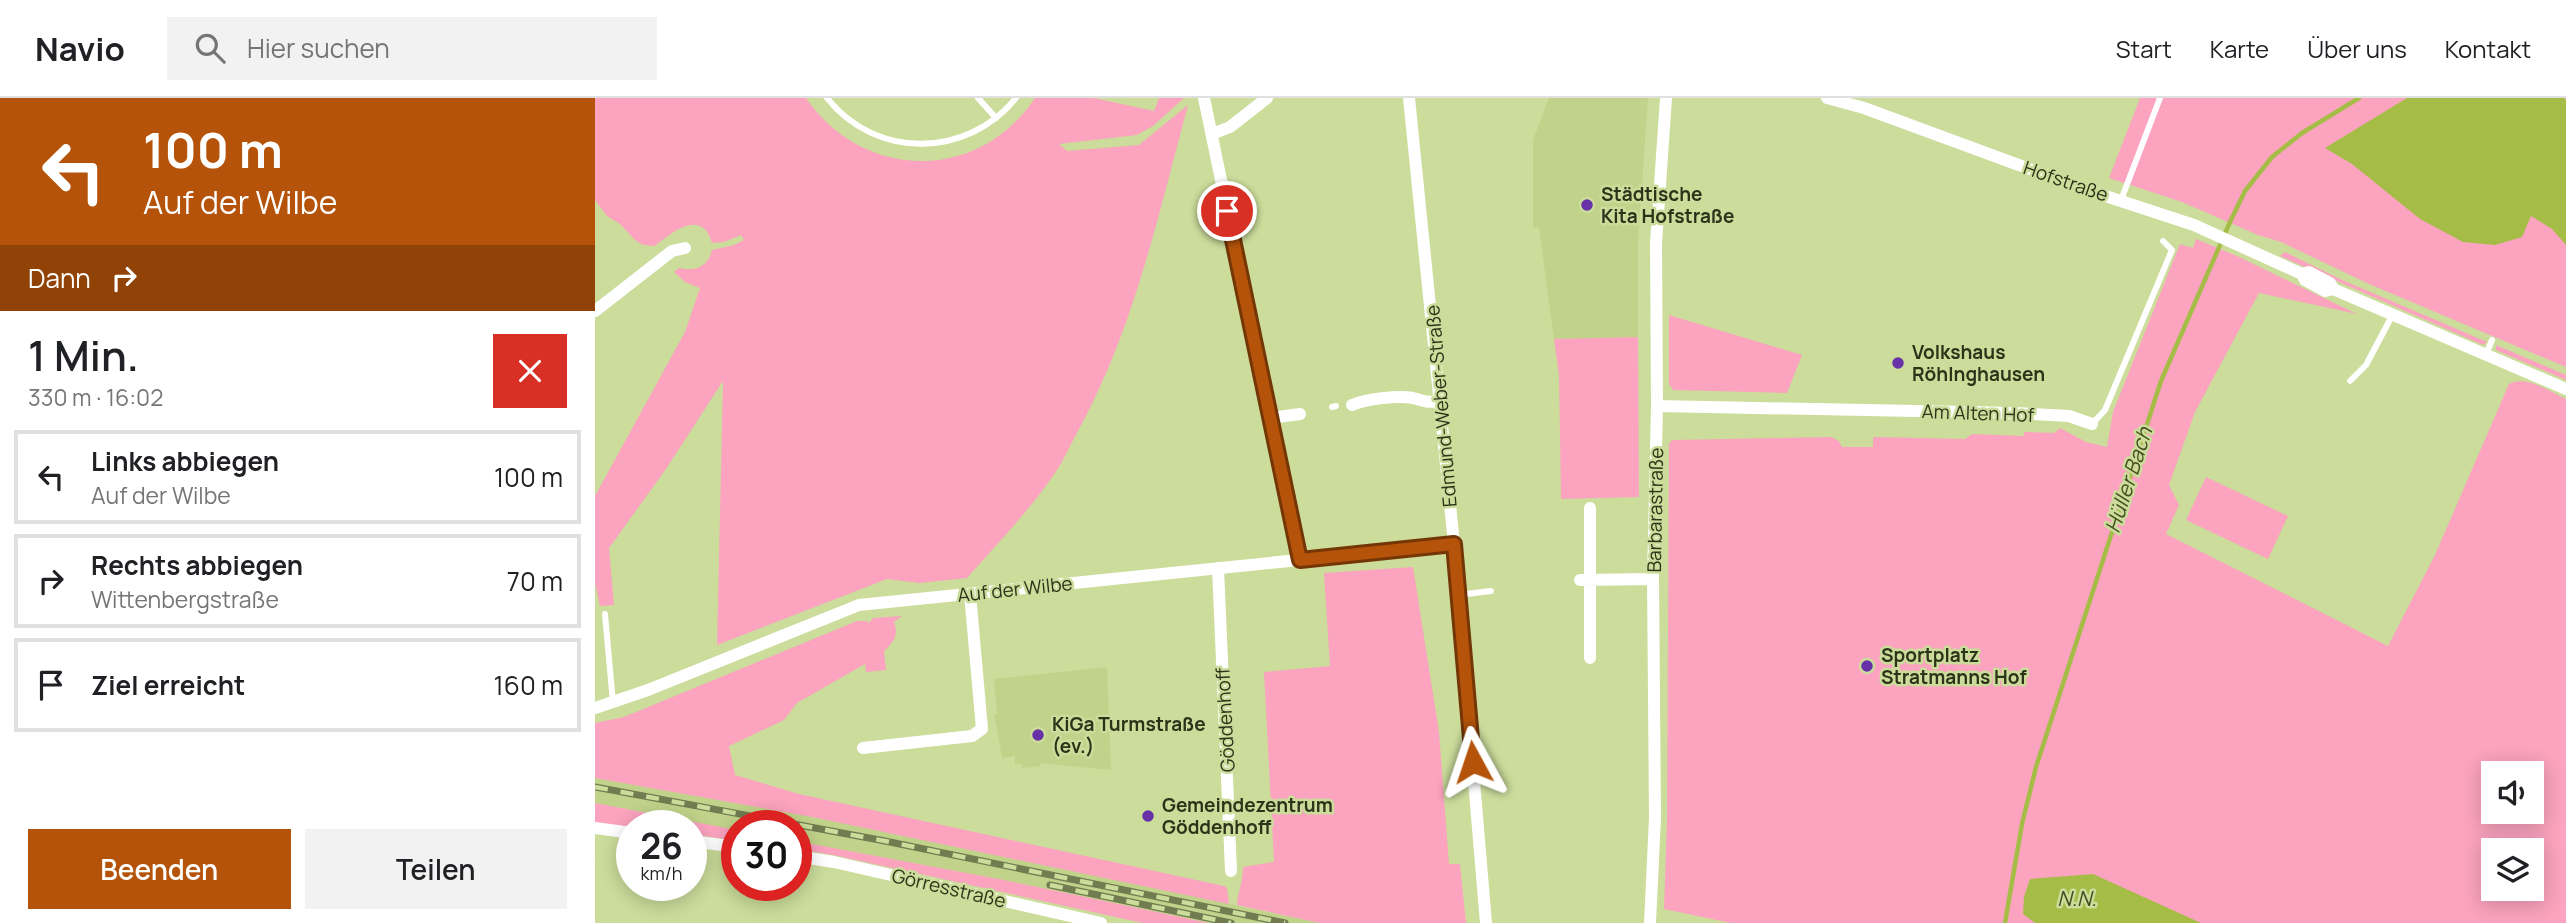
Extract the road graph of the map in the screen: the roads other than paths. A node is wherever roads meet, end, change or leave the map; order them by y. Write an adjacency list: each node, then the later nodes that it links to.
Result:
1 (978, 98): 10 (lane)
2 (1016, 98): 10 (lane)
3 (1204, 98): 11 (street)
4 (1267, 98): 11 (street)
5 (1409, 98): 21 (street, Edmund-Weber-Straße)
6 (1666, 98): 23 (street, Barbarastraße)
7 (1827, 98): 12 (street, Hofstraße)
8 (2160, 98): 12 (lane)
9 (831, 99): 10 (lane)
10 (996, 118)
11 (1212, 134): 25 (street)
12 (2122, 200): 16 (street, Hofstraße)
13 (2164, 241): 26 (lane, Am Alten Hof)
14 (685, 248): 15 (street)
15 (595, 311)
16 (2393, 314): 18 (street, Hofstraße); 19 (lane)
17 (2492, 340): 18 (lane)
18 (2486, 354): 20 (street, Hofstraße)
19 (2350, 381)
20 (2566, 388)
21 (1440, 401): 22 (street); 28 (street, Edmund-Weber-Straße)
22 (1352, 405)
23 (1657, 406): 26 (street, Am Alten Hof); 31 (street, Barbarastraße)
24 (1300, 414): 25 (street)
25 (1270, 418): 29 (street)
26 (2092, 424)
27 (1590, 508): 32 (street)
28 (1454, 544): 29 (street, Auf der Wilbe); 35 (street, Edmund-Weber-Straße)
29 (1300, 560): 30 (street, Auf der Wilbe)
30 (1218, 568): 34 (street, Auf der Wilbe); 44 (street, Göddenhoff)
31 (1653, 579): 32 (street); 47 (street, Barbarastraße)
32 (1585, 580): 37 (street)
33 (1491, 590): 35 (lane)
34 (970, 594): 38 (street, Auf der Wilbe); 40 (street)
35 (1458, 595): 46 (street, Edmund-Weber-Straße)
36 (605, 614): 38 (lane)
37 (1590, 658)
38 (613, 703): 39 (street, Auf der Wilbe)
39 (595, 708)
40 (863, 748)
41 (595, 828): 42 (street)
42 (616, 831)
43 (812, 859): 45 (street, Görresstraße)
44 (1231, 872)
45 (1101, 923)
46 (1486, 923)
47 (1650, 923)

